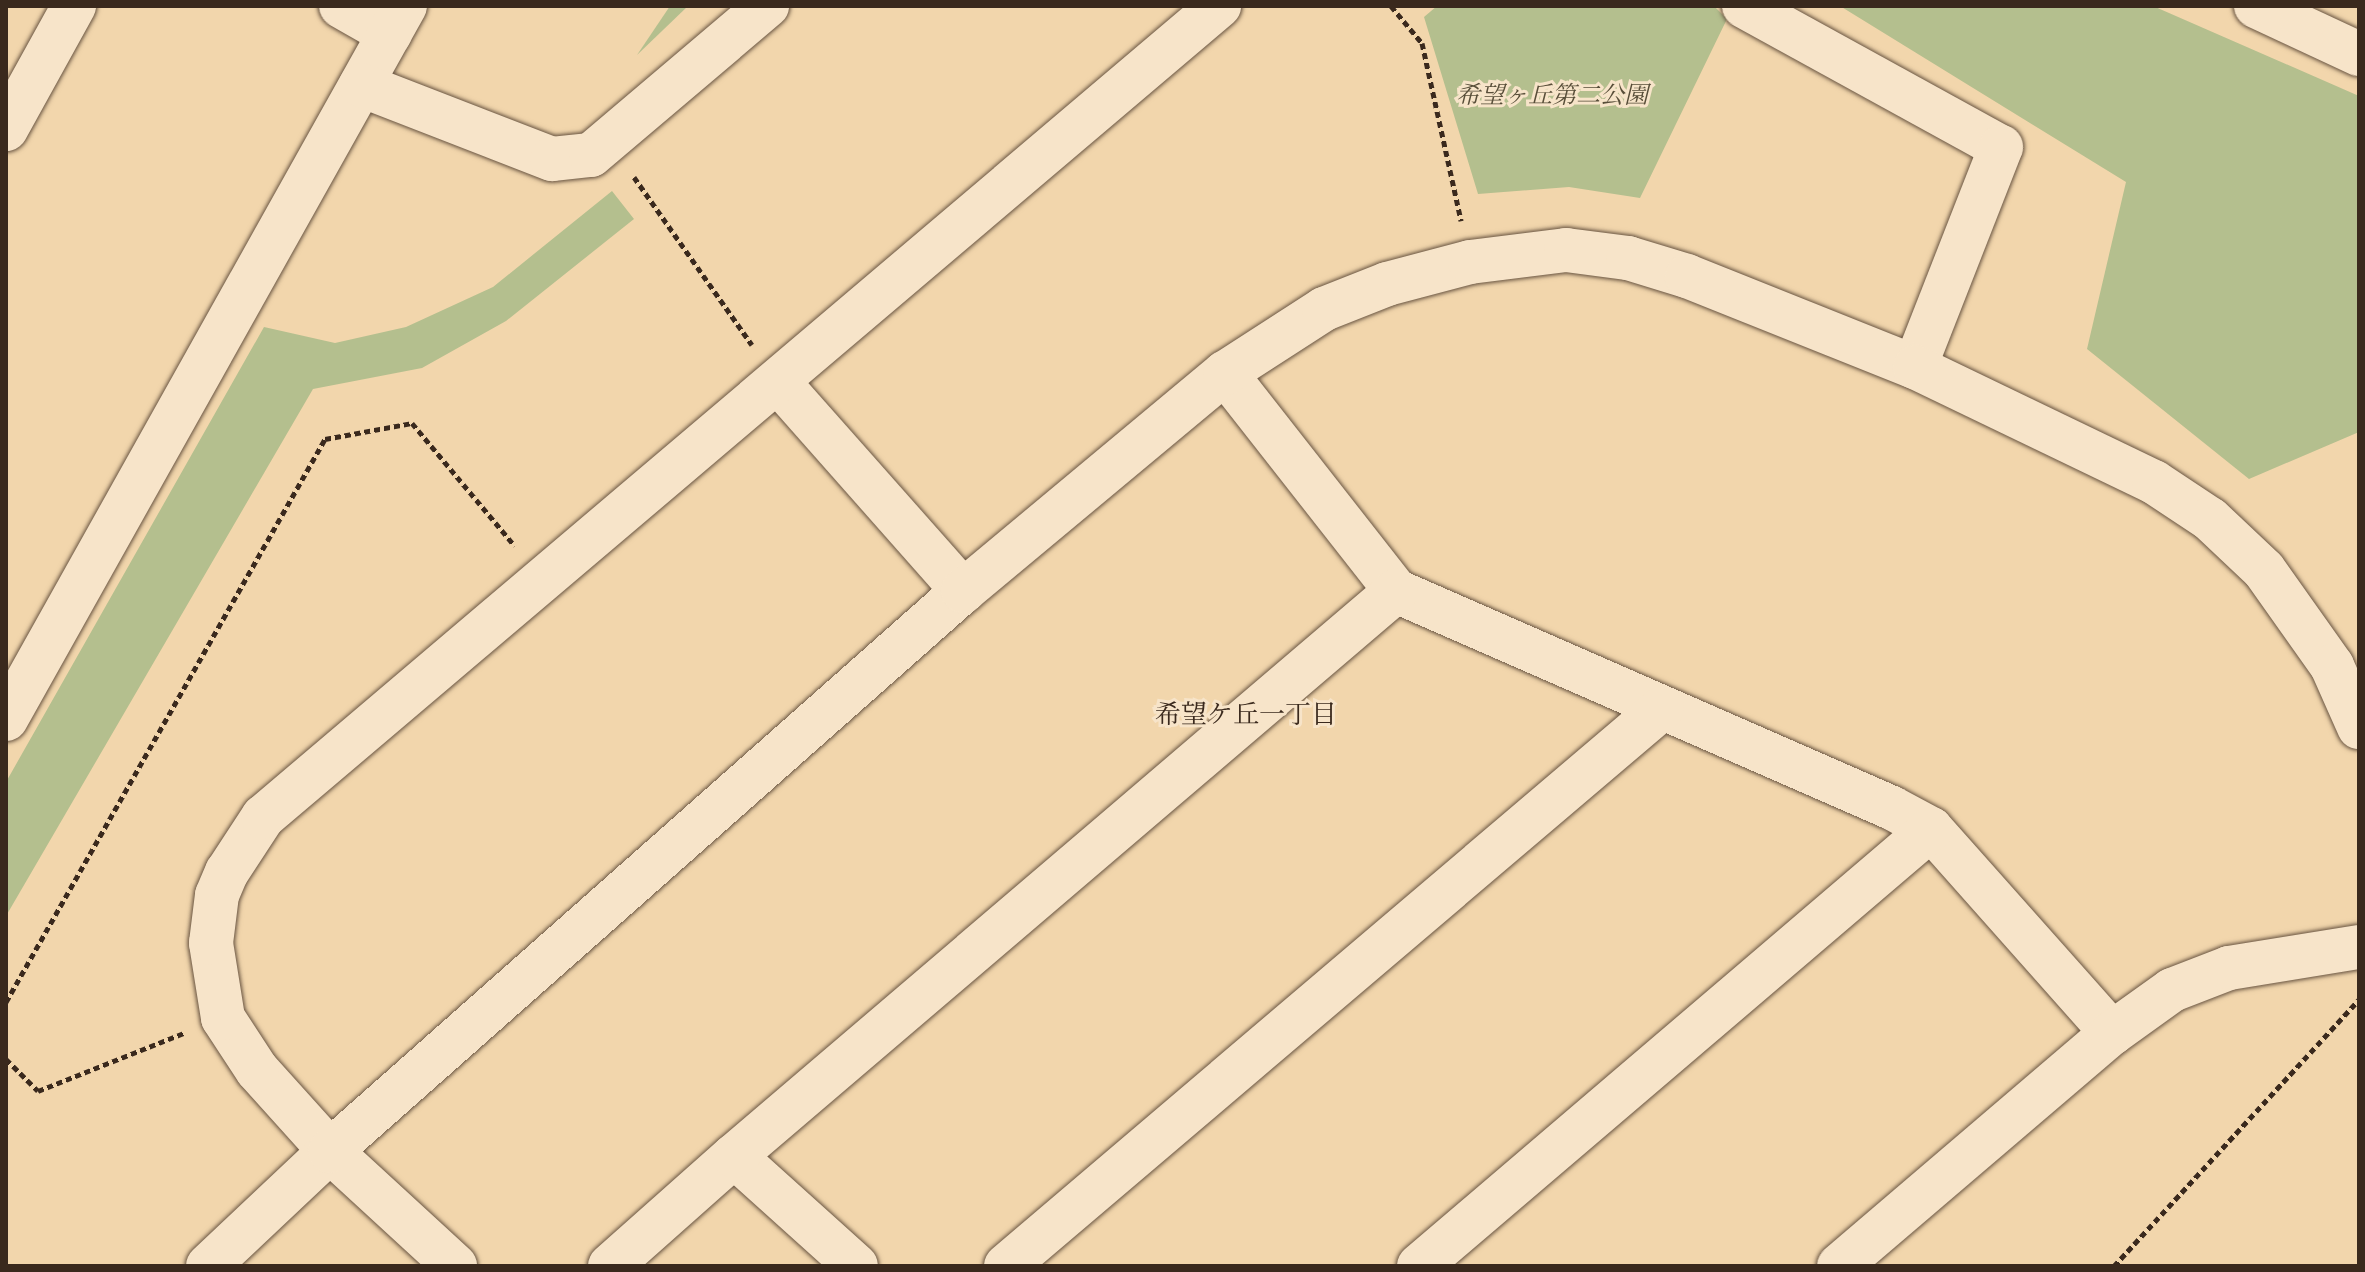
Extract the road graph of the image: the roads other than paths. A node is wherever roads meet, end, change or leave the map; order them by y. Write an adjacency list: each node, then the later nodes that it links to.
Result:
1 (74, 6): 10 (street)
2 (341, 6): 7 (street)
3 (767, 6): 9 (street)
4 (1219, 6): 13 (street)
5 (1744, 6): 11 (street)
6 (2256, 6): 8 (street)
7 (397, 20): 9 (street)
8 (2359, 54)
9 (361, 85): 17 (street)
10 (6, 129)
11 (1915, 367): 12 (street); 18 (street)
12 (1225, 373): 14 (street); 15 (street)
13 (779, 383): 14 (street); 22 (street)
14 (963, 591): 22 (street)
15 (1396, 591): 16 (street); 23 (street)
16 (1662, 708): 19 (street); 28 (street)
17 (6, 719)
18 (2359, 727)
19 (1931, 829): 21 (street); 29 (street)
20 (2359, 947): 21 (street)
21 (2112, 1033): 30 (street)
22 (330, 1151): 24 (street); 25 (street)
23 (734, 1156): 26 (street); 27 (street)
24 (208, 1266)
25 (455, 1266)
26 (610, 1266)
27 (856, 1266)
28 (1006, 1266)
29 (1419, 1266)
30 (1839, 1266)

